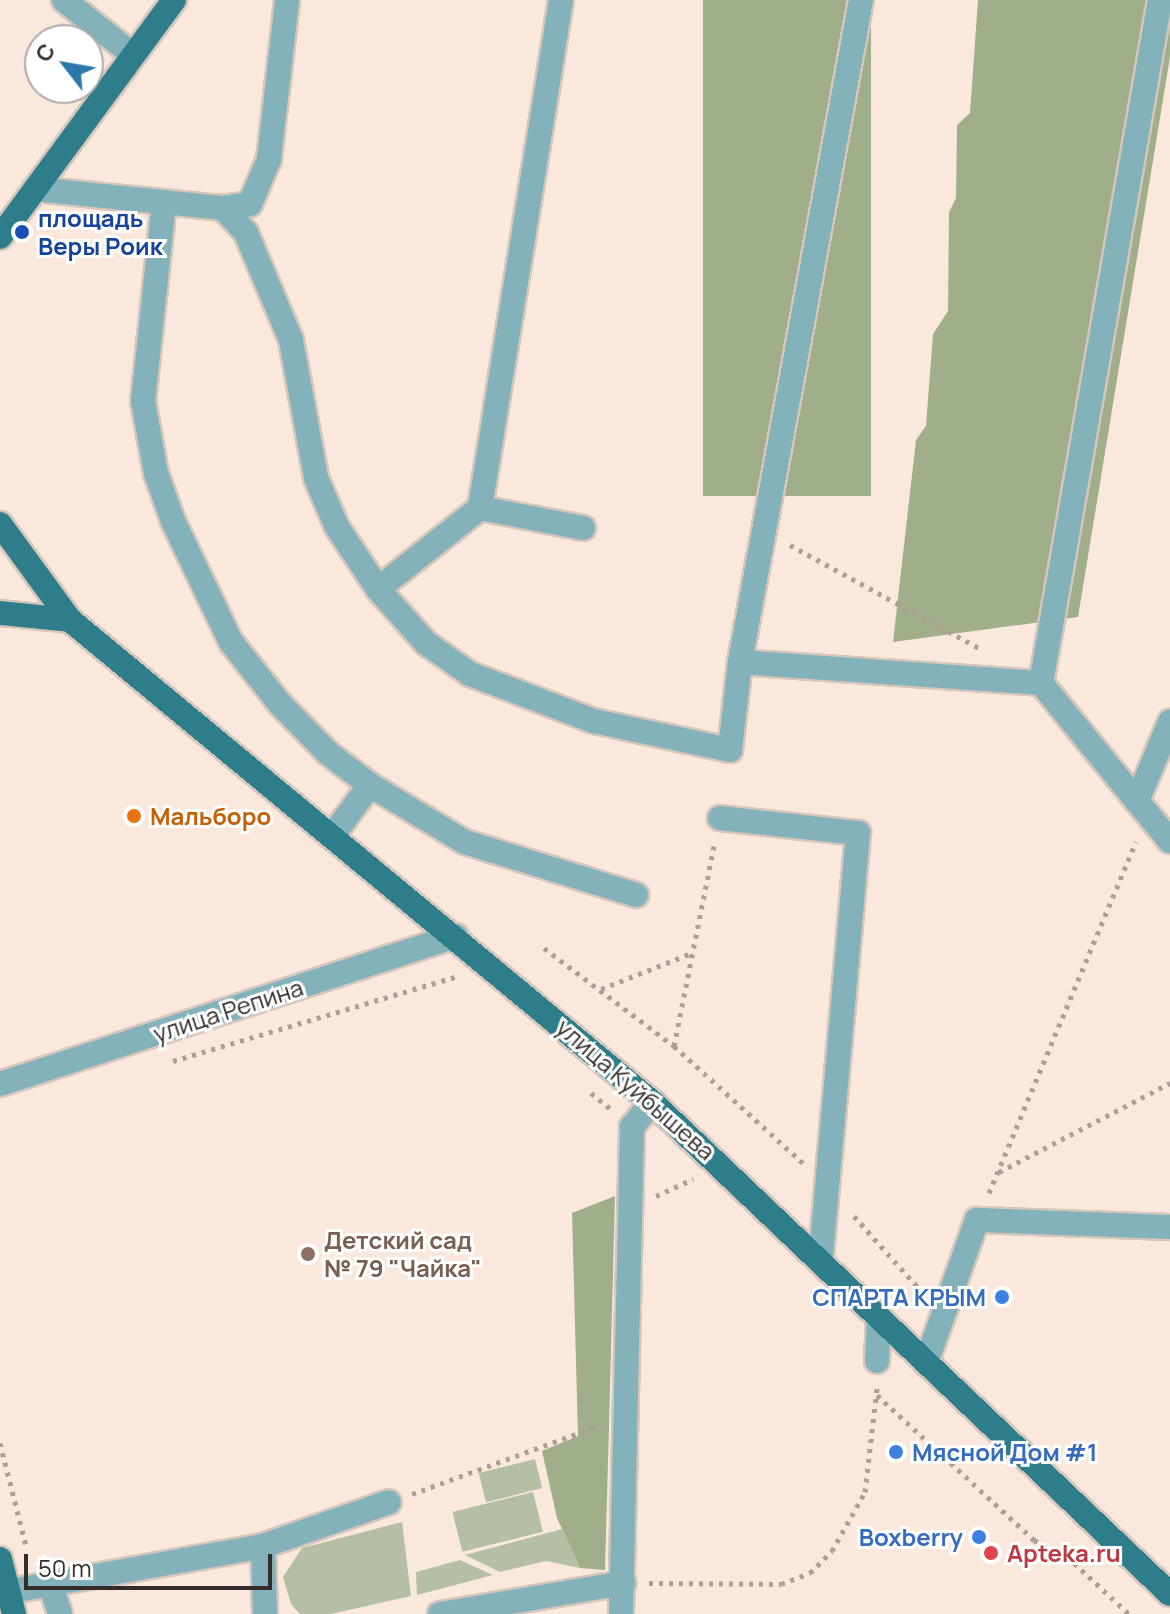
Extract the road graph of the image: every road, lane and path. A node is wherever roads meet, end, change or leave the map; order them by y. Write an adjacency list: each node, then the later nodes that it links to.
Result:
1 (64, 0): 7 (street)
2 (174, 0): 7 (main road)
3 (287, 0): 10 (street)
4 (561, 0): 12 (street)
5 (861, 0): 15 (street)
6 (1160, 0): 21 (street)
7 (133, 55): 8 (main road)
8 (35, 189): 9 (street); 11 (main road)
9 (164, 202): 10 (street); 23 (street)
10 (223, 208): 16 (street)
11 (0, 237)
12 (480, 508): 14 (street); 16 (street)
13 (0, 524): 18 (main road, улица Куйбышева)
14 (583, 528)
15 (764, 531): 19 (path); 20 (street)
16 (378, 589): 20 (street)
17 (0, 613): 18 (main road)
18 (70, 620): 26 (main road, улица Куйбышева)
19 (986, 652)
20 (740, 662): 21 (street)
21 (1041, 683): 24 (street)
22 (1170, 722): 24 (street)
23 (370, 785): 26 (street); 28 (street)
24 (1142, 807): 27 (street); 41 (path)
25 (720, 818): 31 (path); 42 (street)
26 (333, 835): 29 (main road, улица Куйбышева)
27 (1170, 841)
28 (636, 895)
29 (456, 936): 37 (street, улица Репина); 39 (main road, улица Куйбышева)
30 (544, 948): 33 (path)
31 (693, 952): 33 (path); 34 (path)
32 (464, 985): 35 (path)
33 (600, 989): 34 (path)
34 (674, 1046): 42 (path)
35 (167, 1063)
36 (1170, 1083): 41 (path)
37 (0, 1084)
38 (585, 1088): 40 (path)
39 (652, 1102): 40 (street); 45 (main road, улица Куйбышева)
40 (632, 1127): 50 (street)
41 (998, 1172): 43 (path)
42 (827, 1185): 45 (street); 47 (path)
43 (977, 1220): 44 (street); 47 (street)
44 (1170, 1227)
45 (821, 1259): 46 (main road, улица Куйбышева)
46 (879, 1316): 48 (street); 49 (main road, улица Куйбышева)
47 (944, 1317): 49 (street)
48 (877, 1361)
49 (926, 1363): 57 (main road, улица Куйбышева)
50 (626, 1416): 52 (path); 55 (street)
51 (0, 1443): 56 (path)
52 (389, 1502): 53 (street)
53 (263, 1546): 56 (street); 60 (street)
54 (0, 1559): 58 (main road)
55 (623, 1583): 61 (street); 62 (street); 63 (path)
56 (44, 1585): 58 (street); 59 (street)
57 (1170, 1594)
58 (7, 1599)
59 (60, 1614)
60 (265, 1614)
61 (440, 1614)
62 (621, 1614)
63 (1129, 1614)

